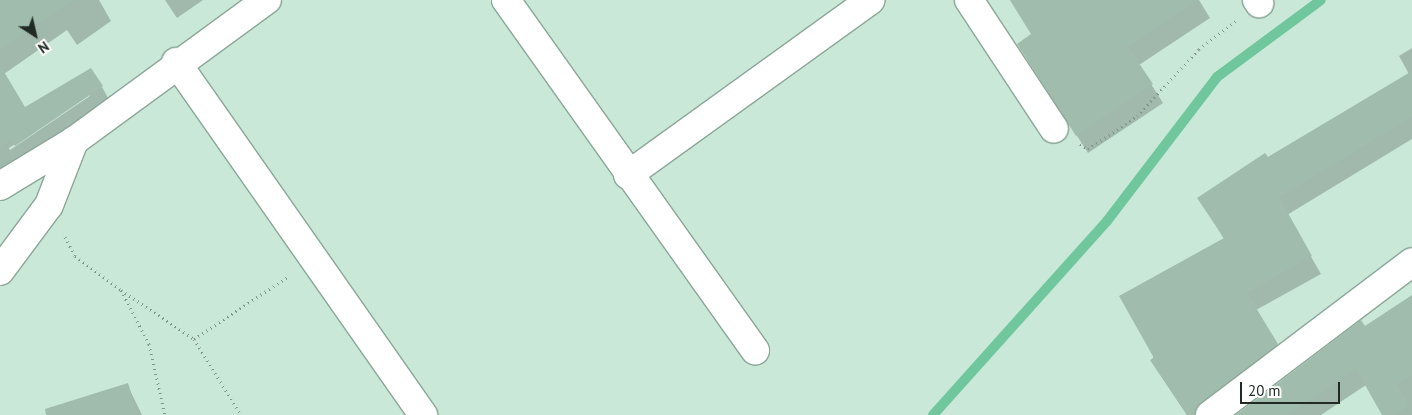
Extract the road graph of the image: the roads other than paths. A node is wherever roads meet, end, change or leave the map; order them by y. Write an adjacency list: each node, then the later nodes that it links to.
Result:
1 (266, 0): 5 (street)
2 (506, 0): 8 (street)
3 (871, 0): 8 (street)
4 (969, 0): 6 (street)
5 (176, 62): 7 (street); 13 (street)
6 (1054, 129)
7 (74, 141): 9 (street); 11 (street)
8 (628, 175): 12 (street)
9 (0, 186)
10 (1412, 262): 14 (street)
11 (0, 271)
12 (755, 350)
13 (423, 415)
14 (1210, 415)

